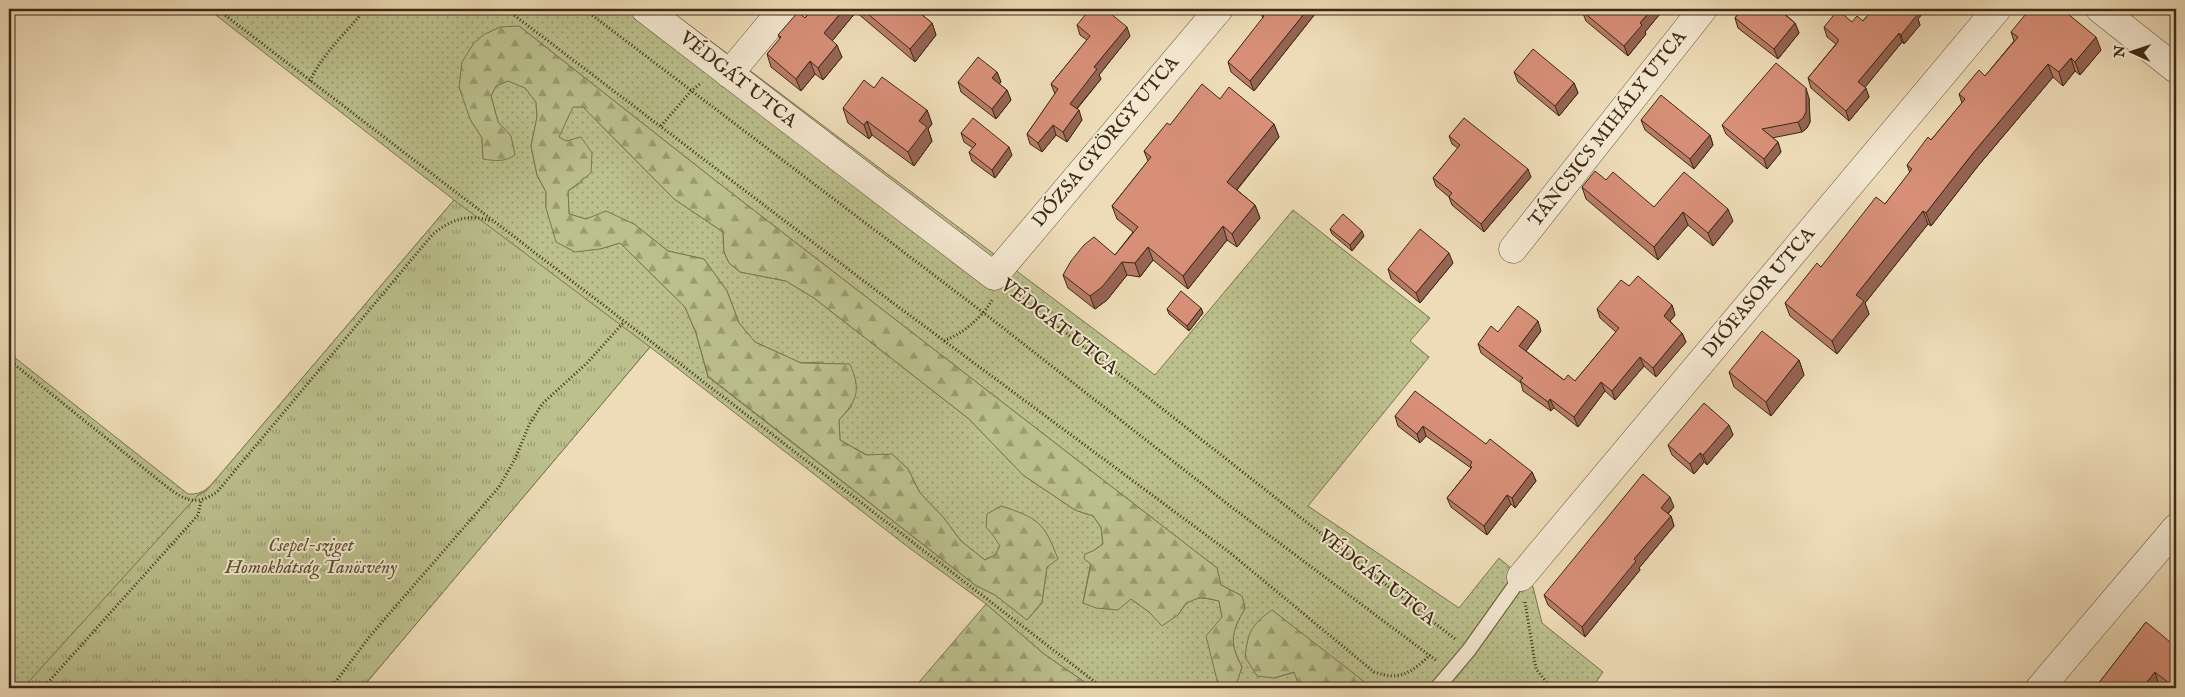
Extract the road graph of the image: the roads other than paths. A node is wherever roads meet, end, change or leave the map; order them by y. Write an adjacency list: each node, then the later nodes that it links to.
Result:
1 (646, 9): 8 (street, VÉDGÁT UTCA)
2 (783, 9): 8 (street)
3 (1219, 9): 10 (street, DÓZSA GYÖRGY UTCA)
4 (1703, 9): 9 (street, TÁNCSICS MIHÁLY UTCA)
5 (1997, 9): 12 (street, DIÓFASOR UTCA)
6 (2100, 9): 7 (street)
7 (2176, 69)
8 (729, 74): 10 (street, VÉDGÁT UTCA)
9 (1513, 249)
10 (998, 279)
11 (2176, 528): 14 (street)
12 (1521, 577): 13 (lane)
13 (1437, 688)
14 (2040, 688)

